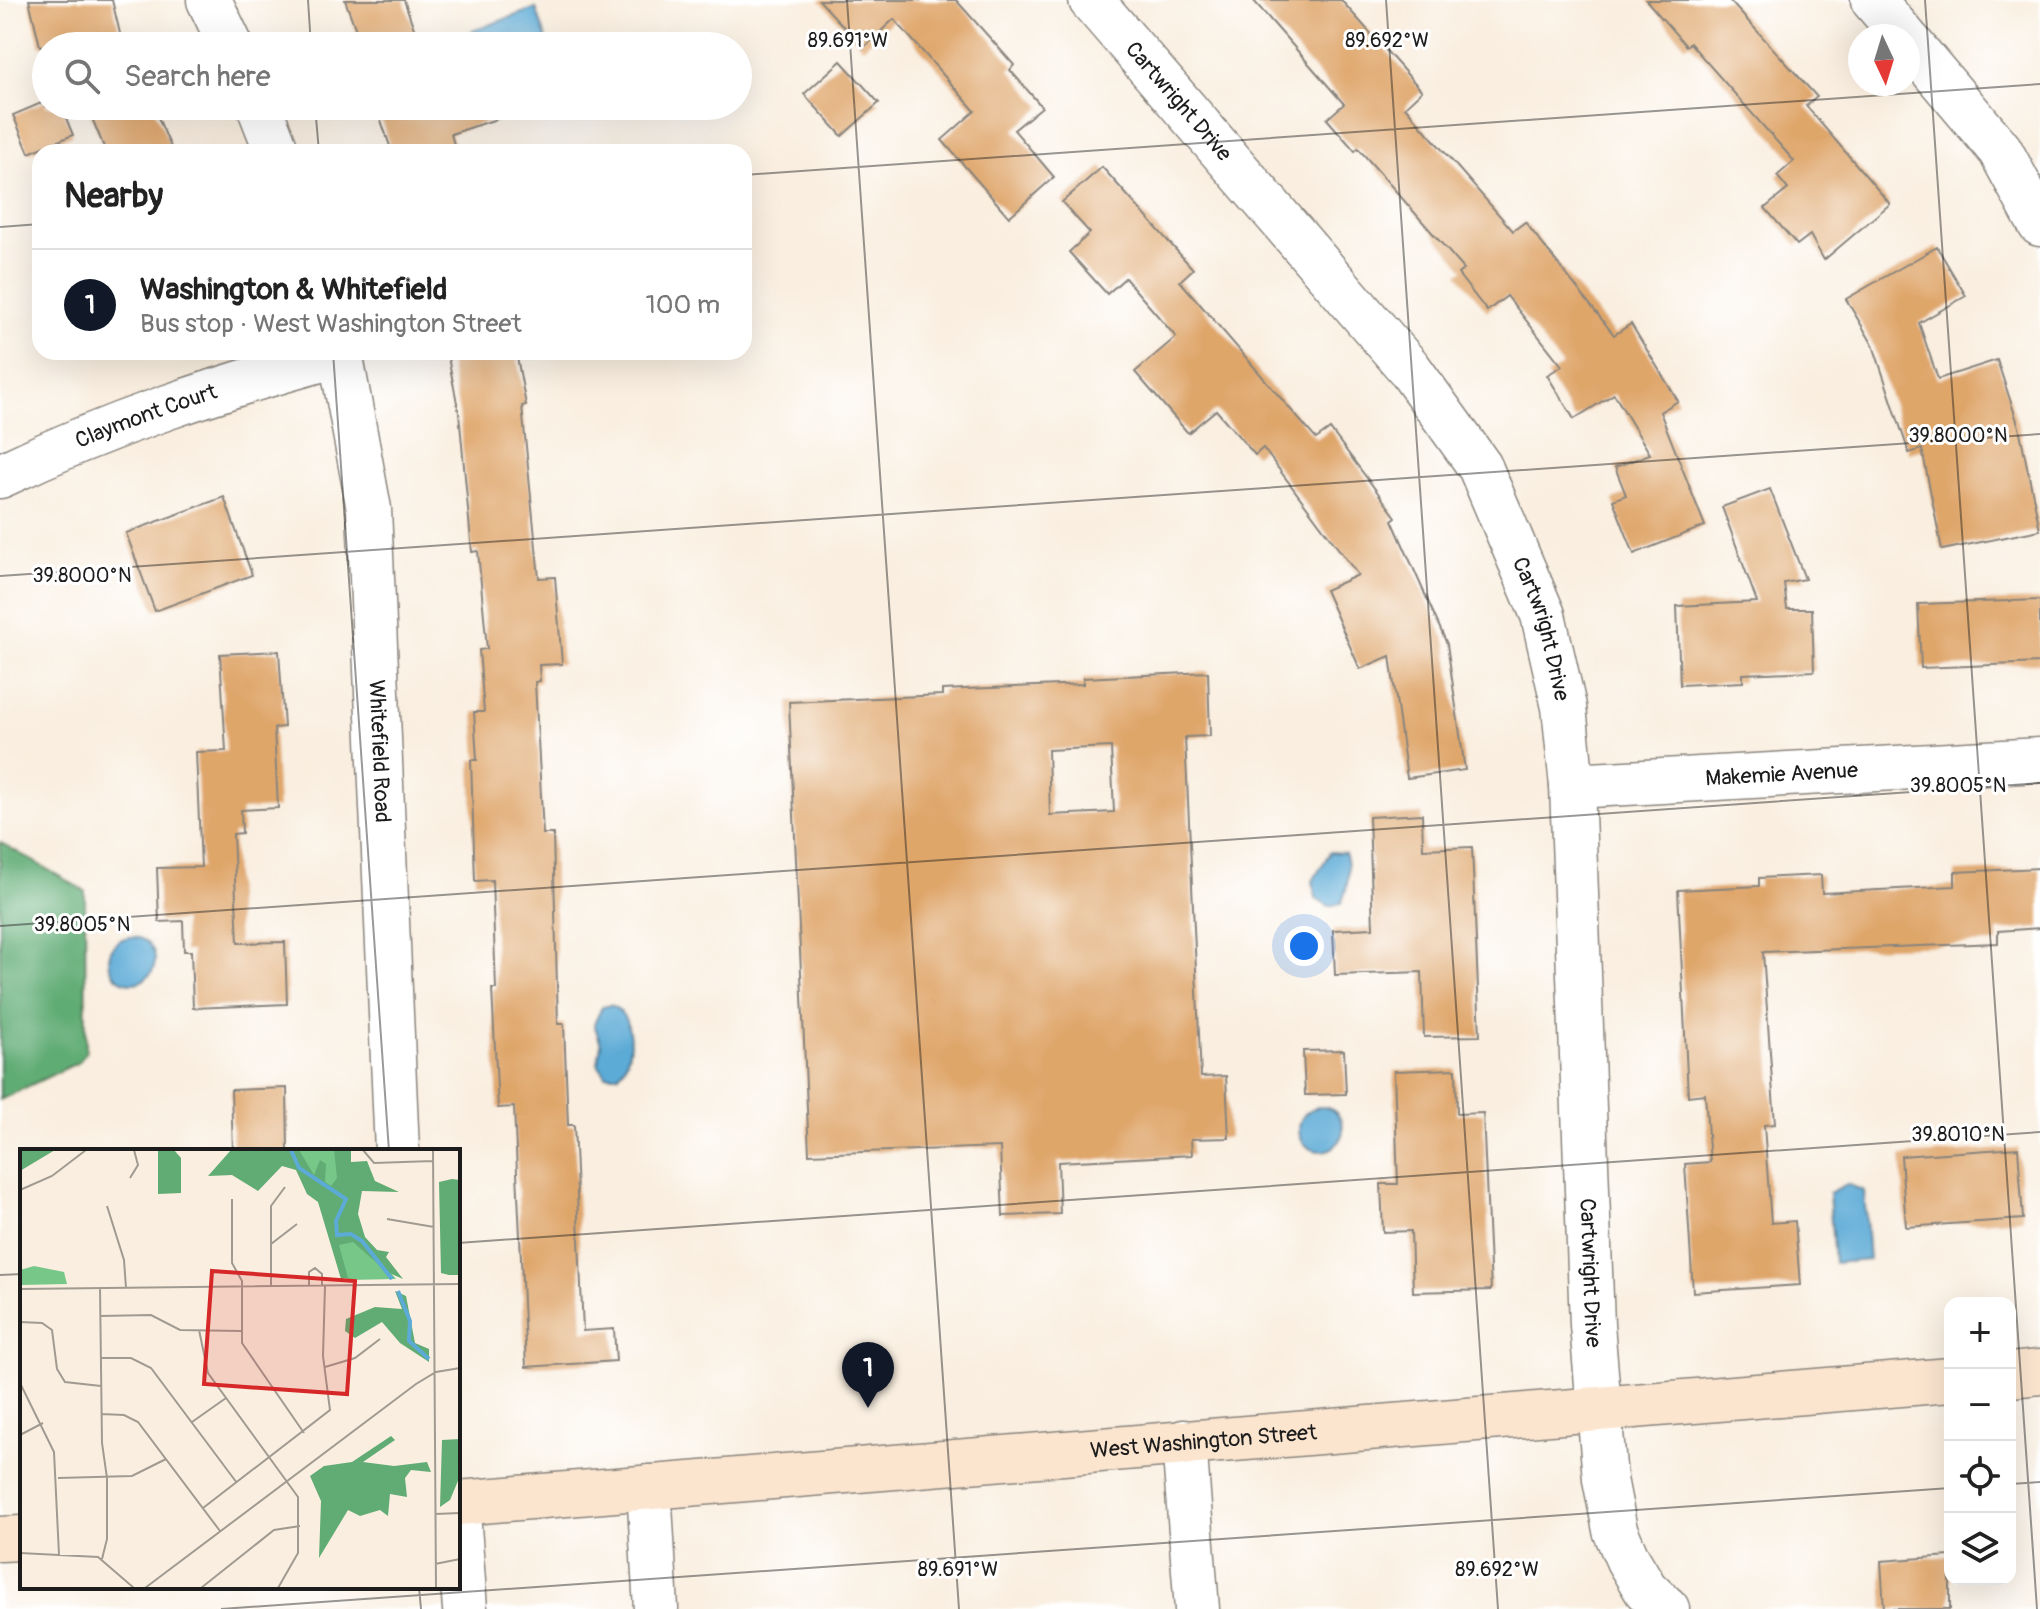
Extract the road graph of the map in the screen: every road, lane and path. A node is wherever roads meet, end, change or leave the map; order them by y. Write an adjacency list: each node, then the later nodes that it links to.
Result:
1 (209, 0): 5 (street)
2 (1091, 0): 14 (street, Cartwright Drive)
3 (1873, 0): 4 (street)
4 (1894, 24)
5 (224, 32)
6 (1920, 55): 9 (street)
7 (264, 120): 8 (street)
8 (274, 144)
9 (2040, 224)
10 (317, 360): 12 (street, Claymont Court)
11 (342, 360): 15 (street, Whitefield Road)
12 (0, 476)
13 (2040, 760): 14 (street, Makemie Avenue)
14 (1572, 786): 19 (street, Cartwright Drive)
15 (397, 1149)
16 (2040, 1372): 17 (street)
17 (2016, 1374)
18 (1944, 1380): 19 (street, West Washington Street)
19 (1599, 1407): 20 (street, West Washington Street); 29 (street, Cartwright Drive)
20 (1184, 1442): 21 (street, West Washington Street); 28 (street)
21 (649, 1487): 22 (street, West Washington Street); 27 (street)
22 (460, 1503)
23 (20, 1538): 24 (street)
24 (0, 1539)
25 (460, 1540): 26 (street)
26 (465, 1609)
27 (656, 1609)
28 (1197, 1609)
29 (1667, 1609)

